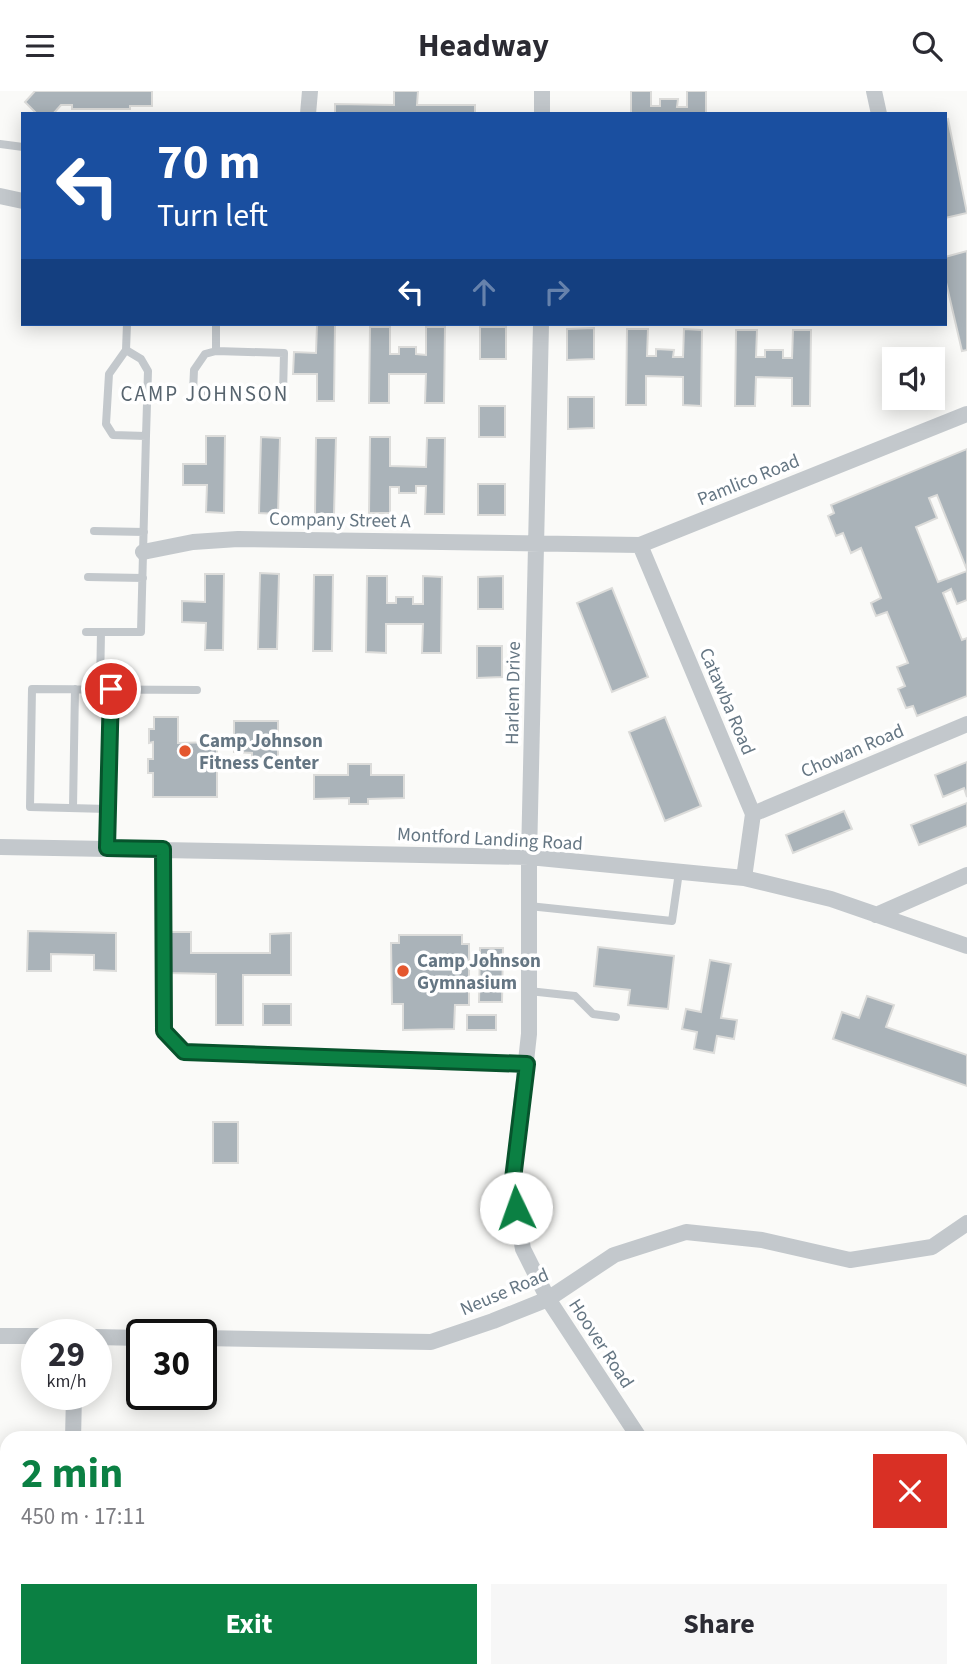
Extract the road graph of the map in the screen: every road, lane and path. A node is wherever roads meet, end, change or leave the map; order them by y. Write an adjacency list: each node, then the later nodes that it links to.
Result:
1 (310, 91): 4 (street)
2 (542, 91): 5 (street)
3 (874, 91): 6 (street)
4 (308, 112)
5 (542, 112)
6 (879, 112)
7 (0, 144): 8 (lane)
8 (21, 147)
9 (0, 196): 10 (street)
10 (21, 201)
11 (127, 326): 14 (lane)
12 (216, 326): 15 (lane)
13 (541, 326): 20 (street, Harlem Drive)
14 (126, 350): 17 (lane); 17 (lane)
15 (216, 351): 15 (lane)
16 (967, 414): 21 (street, Pamlico Road)
17 (146, 436): 19 (lane)
18 (94, 531): 19 (lane)
19 (144, 532): 22 (lane)
20 (536, 542): 21 (street, Pamlico Road); 22 (street, Company Street A); 38 (street, Harlem Drive)
21 (640, 545): 34 (street, Catawba Road)
22 (143, 552): 24 (lane)
23 (88, 577): 24 (lane)
24 (143, 578): 26 (lane)
25 (86, 632): 26 (lane)
26 (101, 632): 28 (lane)
27 (75, 689): 28 (lane); 32 (lane); 32 (lane)
28 (100, 689): 29 (lane)
29 (111, 689): 30 (lane); 33 (lane)
30 (197, 690)
31 (967, 724): 34 (street, Chowan Road)
32 (73, 808): 33 (lane)
33 (108, 809): 36 (lane)
34 (753, 814): 41 (street)
35 (0, 847): 36 (street, Montford Landing Road)
36 (107, 848): 37 (street, Montford Landing Road)
37 (163, 849): 38 (street, Montford Landing Road); 47 (street)
38 (529, 857): 39 (street, Montford Landing Road); 42 (street, Harlem Drive)
39 (679, 872): 41 (street, Montford Landing Road); 42 (lane)
40 (967, 874): 43 (street)
41 (744, 878): 43 (street, Montford Landing Road)
42 (529, 906): 45 (street, Harlem Drive)
43 (876, 915): 44 (street, Montford Landing Road)
44 (967, 946)
45 (529, 991): 46 (lane); 47 (street, Harlem Drive)
46 (616, 1017)
47 (527, 1064): 49 (street, Hoover Road)
48 (967, 1223): 49 (street, Neuse Road)
49 (548, 1299): 52 (street, Neuse Road); 55 (street, Hoover Road)
50 (0, 1336): 51 (street)
51 (21, 1336)
52 (217, 1338)
53 (74, 1410): 54 (street)
54 (73, 1431)
55 (635, 1431)

